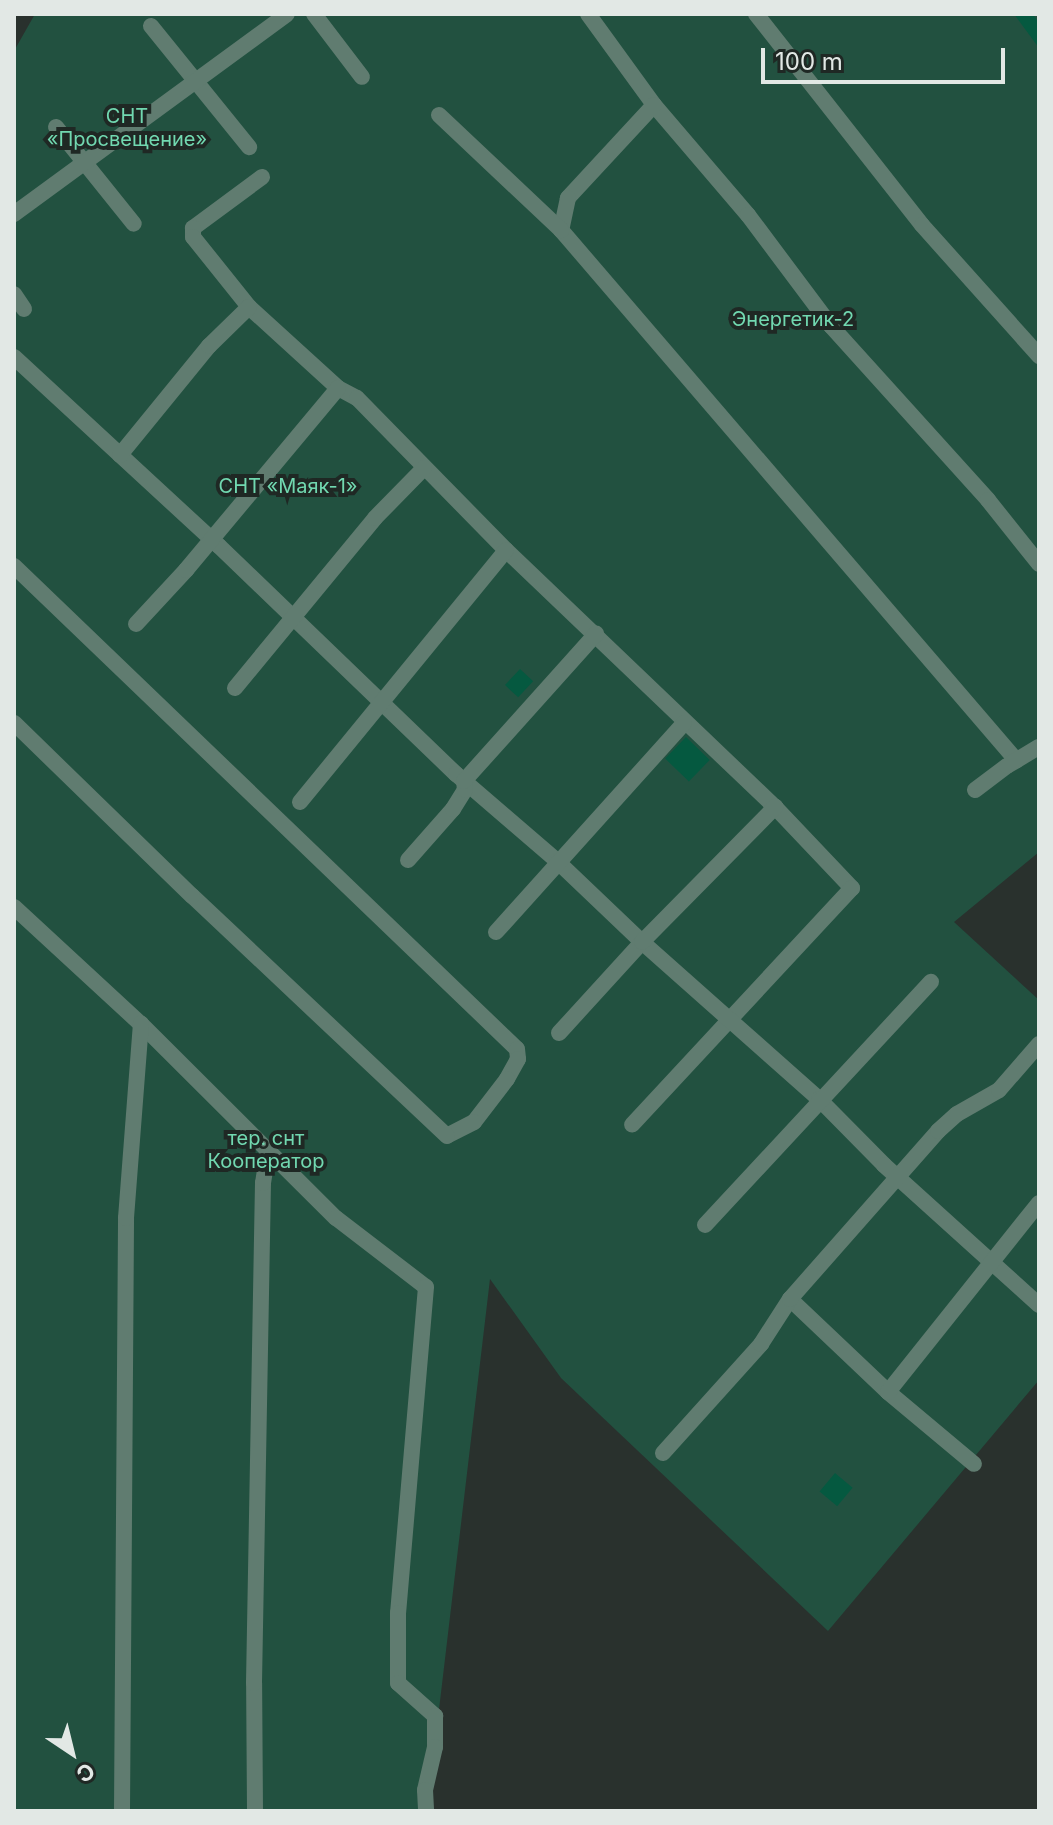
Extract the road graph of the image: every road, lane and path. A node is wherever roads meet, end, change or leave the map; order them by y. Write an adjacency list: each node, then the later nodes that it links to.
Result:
1 (287, 14): 7 (lane)
2 (314, 14): 6 (lane)
3 (588, 14): 8 (lane)
4 (756, 14): 20 (lane)
5 (151, 26): 7 (lane)
6 (362, 77)
7 (196, 82): 11 (lane); 12 (lane)
8 (654, 105): 16 (lane); 27 (lane)
9 (439, 115): 16 (lane)
10 (56, 127): 12 (lane)
11 (249, 147)
12 (86, 164): 14 (lane); 15 (lane)
13 (262, 177): 18 (lane)
14 (14, 214)
15 (134, 224)
16 (561, 230): 37 (lane)
17 (14, 294): 19 (lane)
18 (249, 307): 22 (lane); 23 (lane)
19 (24, 309)
20 (1039, 356)
21 (14, 357): 23 (lane)
22 (338, 388): 24 (lane); 25 (lane)
23 (120, 455): 25 (lane)
24 (424, 468): 26 (lane); 29 (lane)
25 (211, 539): 29 (lane); 30 (lane)
26 (506, 550): 31 (lane); 33 (lane)
27 (1039, 564)
28 (14, 566): 34 (lane)
29 (293, 618): 32 (lane); 33 (lane)
30 (136, 624)
31 (596, 634): 35 (lane); 38 (lane)
32 (235, 688)
33 (382, 700): 38 (lane); 40 (lane)
34 (14, 723)
35 (684, 723): 41 (lane); 43 (lane)
36 (1039, 747): 37 (lane)
37 (1016, 760): 39 (lane)
38 (464, 781): 42 (lane); 43 (lane)
39 (975, 790)
40 (300, 802)
41 (775, 807): 46 (lane); 48 (lane)
42 (408, 860)
43 (557, 861): 45 (lane); 46 (lane)
44 (14, 907): 49 (lane)
45 (496, 932)
46 (642, 942): 48 (lane); 50 (lane)
47 (931, 982): 52 (lane)
48 (730, 1018): 52 (lane); 53 (lane)
49 (141, 1024): 54 (lane); 64 (lane)
50 (559, 1033)
51 (1039, 1044): 55 (lane)
52 (819, 1099): 55 (lane); 57 (lane)
53 (632, 1125)
54 (268, 1153): 65 (lane); 66 (lane)
55 (899, 1178): 58 (lane); 59 (lane)
56 (1039, 1203): 58 (lane)
57 (705, 1225)
58 (992, 1263): 60 (lane); 61 (lane)
59 (790, 1299): 61 (lane); 62 (lane)
60 (1039, 1305)
61 (888, 1392): 63 (lane)
62 (663, 1453)
63 (974, 1464)
64 (122, 1811)
65 (255, 1811)
66 (426, 1811)

